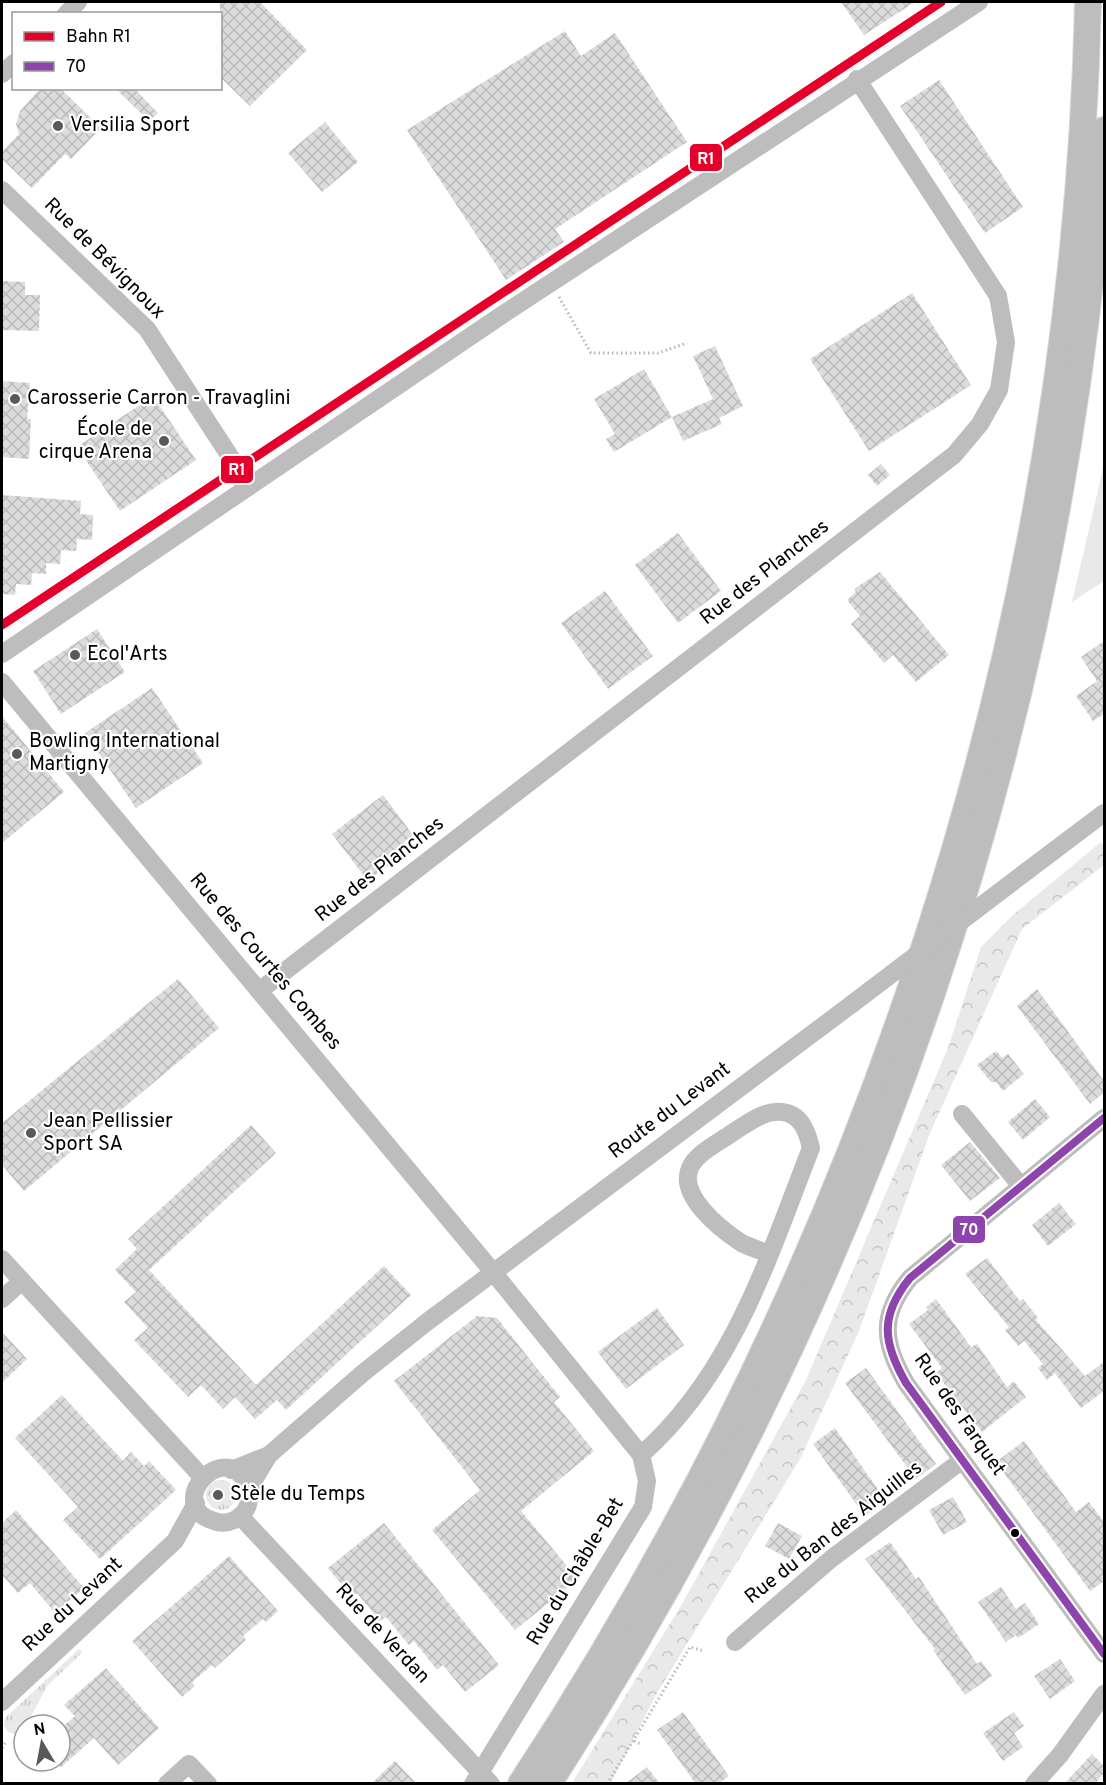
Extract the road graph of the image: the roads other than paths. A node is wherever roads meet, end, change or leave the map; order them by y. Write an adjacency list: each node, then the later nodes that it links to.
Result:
1 (979, 2): 3 (street)
2 (1088, 2): 37 (highway)
3 (857, 79): 6 (street); 10 (street, Rue des Planches)
4 (1104, 130): 38 (highway)
5 (2, 189): 6 (street, Rue de Bévignoux)
6 (248, 484): 7 (street)
7 (2, 654)
8 (2, 682): 10 (street, Rue des Courtes Combes)
9 (1104, 813): 16 (street, Route du Levant, bridge)
10 (259, 991): 16 (street, Rue des Courtes Combes)
11 (962, 1114): 13 (street)
12 (1104, 1118): 13 (street, Rue des Farquet)
13 (1021, 1186): 21 (street, Rue des Farquet)
14 (769, 1254): 14 (street); 20 (street)
15 (2, 1259): 17 (street)
16 (493, 1272): 19 (street, Route du Levant); 20 (street, Rue du Châble-Bet)
17 (22, 1281): 18 (street); 23 (street)
18 (2, 1299)
19 (269, 1455): 22 (street, Route du Levant); 24 (street, Route du Levant)
20 (641, 1455): 35 (street, Rue du Châble-Bet)
21 (961, 1461): 29 (street, Rue du Ban des Aiguilles); 30 (street, Rue des Farquet)
22 (231, 1470): 23 (street); 24 (street)
23 (202, 1477): 25 (street)
24 (249, 1491): 26 (street)
25 (196, 1503): 27 (street); 28 (street, Rue du Levant)
26 (240, 1516): 27 (street); 36 (street, Rue de Verdan, bridge)
27 (216, 1522): 28 (street, Rue du Levant)
28 (175, 1541): 32 (street, Rue du Levant)
29 (735, 1642)
30 (1104, 1654)
31 (1104, 1694): 39 (street)
32 (2, 1702)
33 (168, 1784): 34 (street)
34 (208, 1784)
35 (473, 1784)
36 (491, 1784)
37 (521, 1784)
38 (548, 1784)
39 (1034, 1784)

